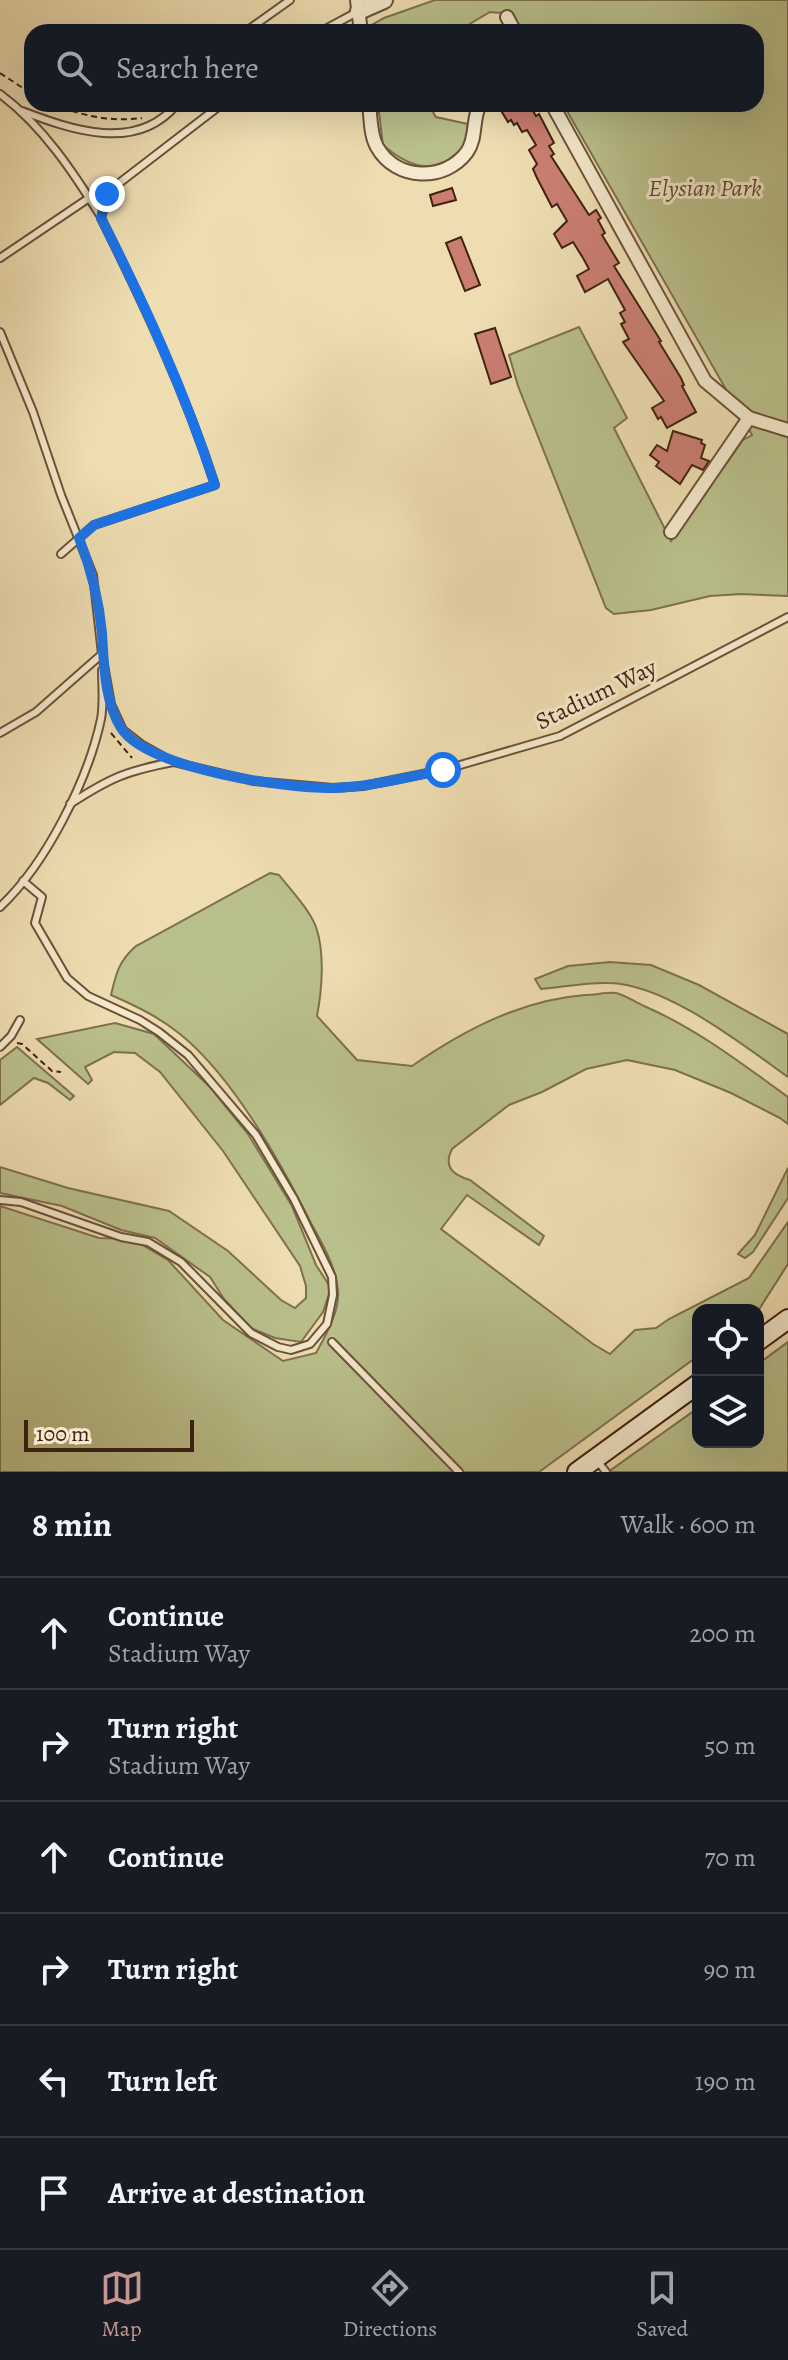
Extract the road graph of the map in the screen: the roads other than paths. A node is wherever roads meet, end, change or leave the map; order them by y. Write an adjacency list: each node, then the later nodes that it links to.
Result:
1 (290, 0): 5 (lane)
2 (384, 0): 3 (street)
3 (358, 6): 7 (lane)
4 (507, 17): 8 (street)
5 (258, 22): 6 (lane)
6 (255, 24)
7 (332, 24)
8 (511, 24)
9 (0, 94): 10 (lane)
10 (22, 111): 17 (lane)
11 (25, 112): 12 (lane)
12 (169, 112)
13 (212, 112): 18 (lane)
14 (370, 112): 15 (street)
15 (477, 112)
16 (556, 112): 21 (street)
17 (89, 198): 18 (lane); 19 (lane)
18 (101, 218): 24 (lane)
19 (0, 258)
20 (0, 332): 24 (lane)
21 (749, 418): 22 (street); 23 (street)
22 (788, 430)
23 (671, 532)
24 (79, 538): 25 (lane); 27 (lane)
25 (61, 554)
26 (788, 617): 29 (lane, Stadium Way)
27 (102, 654): 28 (lane); 29 (lane, Stadium Way); 30 (lane)
28 (0, 733)
29 (173, 762): 30 (lane, Stadium Way)
30 (69, 805): 31 (lane)
31 (23, 881): 32 (lane); 35 (lane)
32 (0, 907)
33 (20, 1020): 34 (lane)
34 (0, 1047)
35 (0, 1200)
36 (788, 1319): 37 (main road)
37 (764, 1337)
38 (332, 1342): 41 (lane)
39 (692, 1389): 40 (main road)
40 (601, 1465): 42 (main road)
41 (459, 1472)
42 (577, 1472)

